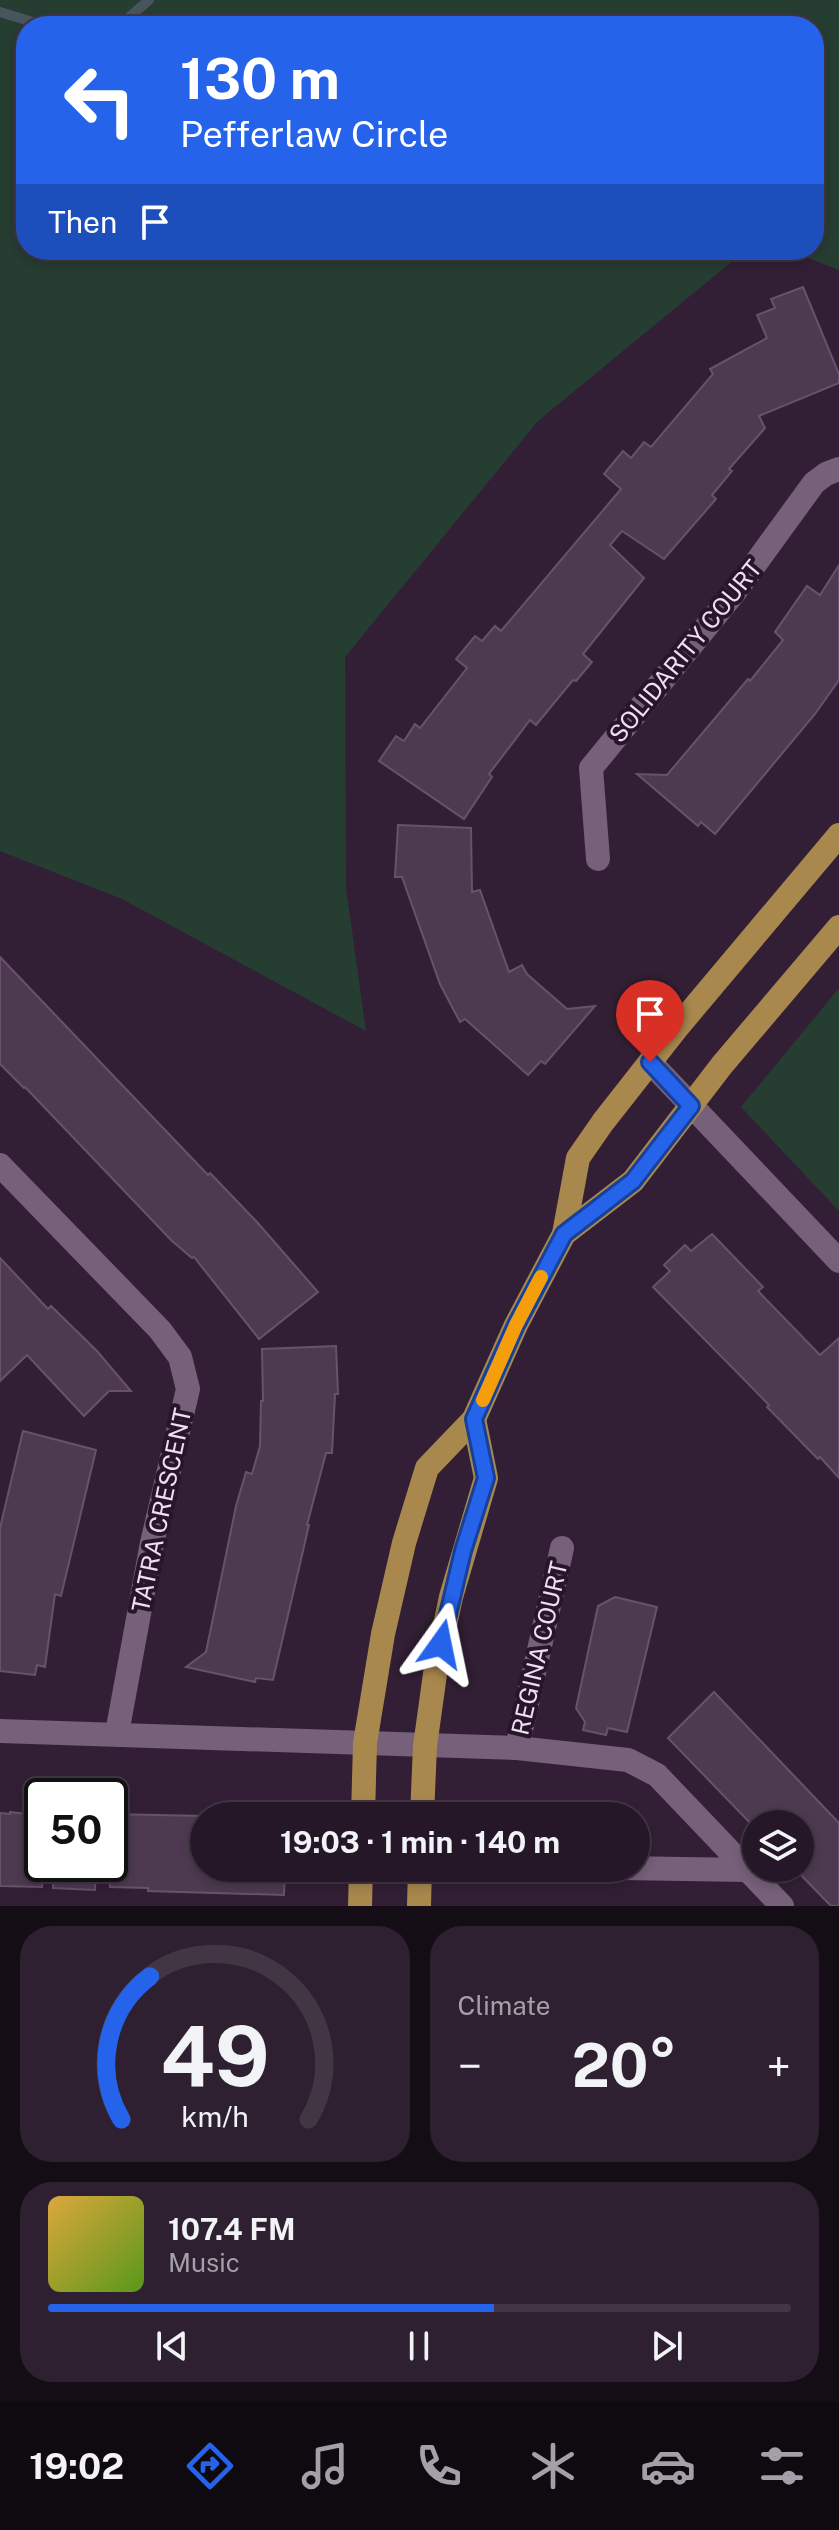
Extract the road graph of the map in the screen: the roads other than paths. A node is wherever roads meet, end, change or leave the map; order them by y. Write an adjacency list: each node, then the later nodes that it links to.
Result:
1 (839, 469): 3 (street, SOLIDARITY COURT)
2 (839, 835): 5 (main road)
3 (598, 859)
4 (839, 927): 6 (main road)
5 (650, 1062): 6 (street); 8 (main road)
6 (691, 1106): 8 (main road); 9 (street)
7 (0, 1165): 13 (street, TATRA CRESCENT)
8 (564, 1234): 10 (main road)
9 (839, 1261)
10 (474, 1419): 14 (main road); 15 (main road)
11 (562, 1548): 16 (street, REGINA COURT)
12 (0, 1731): 13 (street)
13 (117, 1733): 14 (street)
14 (365, 1743): 15 (street); 17 (main road)
15 (425, 1746): 16 (street); 18 (main road)
16 (517, 1748): 19 (street)
17 (363, 1802)
18 (423, 1802)
19 (742, 1864)
20 (650, 1868): 21 (street)
21 (742, 1870)
22 (361, 1882): 25 (main road)
23 (420, 1882): 26 (main road)
24 (759, 1882): 27 (street)
25 (360, 1906)
26 (419, 1906)
27 (782, 1906)

